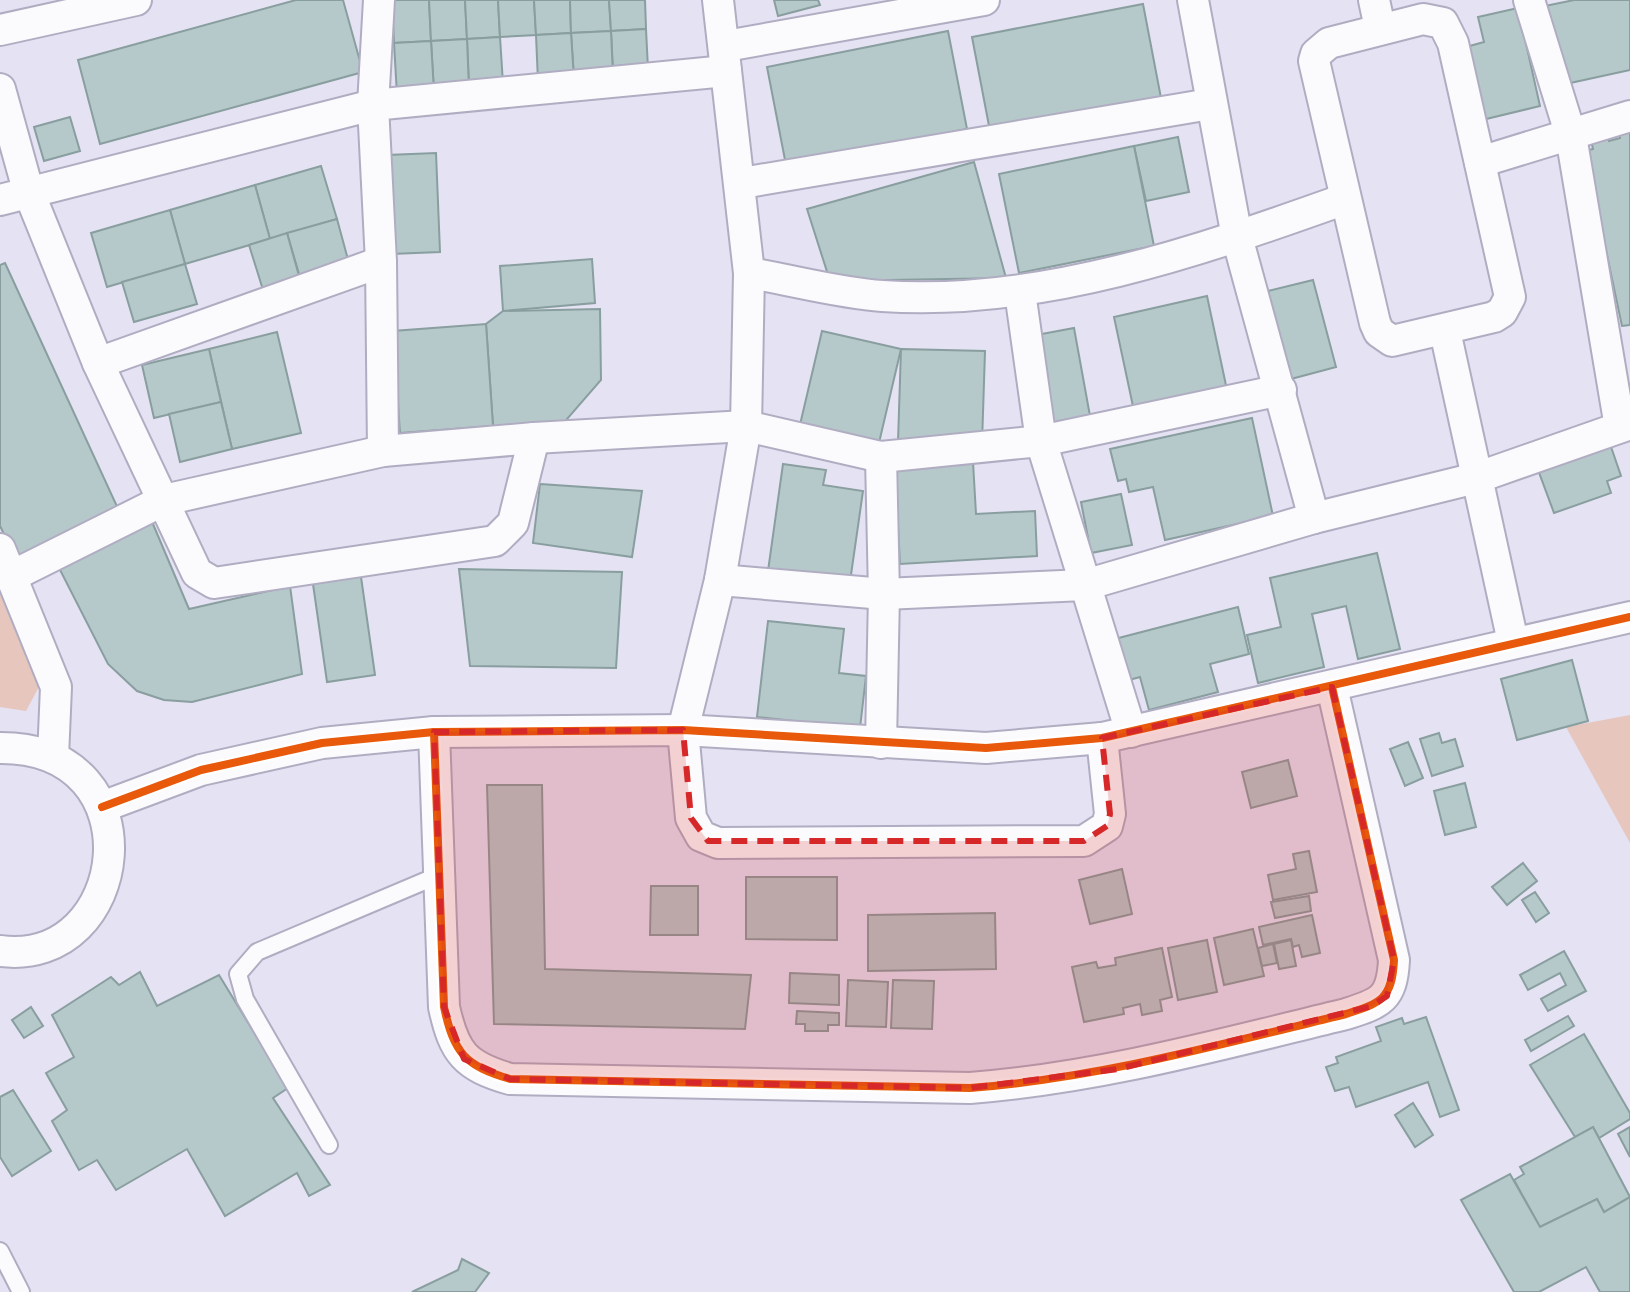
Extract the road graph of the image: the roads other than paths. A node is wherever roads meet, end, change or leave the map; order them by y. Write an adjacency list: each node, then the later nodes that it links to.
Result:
1 (136, 0): 8 (street)
2 (379, 0): 12 (street)
3 (718, 0): 9 (street)
4 (984, 0): 9 (street)
5 (1193, 0): 11 (street)
6 (1529, 0): 14 (street)
7 (1377, 14): 15 (street); 18 (street)
8 (0, 30)
9 (726, 59): 12 (street); 16 (street)
10 (0, 89): 17 (street)
11 (1210, 104): 16 (street); 19 (street)
12 (373, 105): 17 (street); 20 (street)
13 (1630, 116): 14 (street)
14 (1571, 136): 15 (street); 26 (street)
15 (1480, 162): 23 (street)
16 (742, 183): 21 (street)
17 (14, 195): 24 (street)
18 (1345, 199): 19 (street); 23 (street)
19 (1237, 237): 22 (street); 25 (street)
20 (381, 262): 24 (street); 30 (street)
21 (749, 273): 22 (street); 27 (street)
22 (1020, 292): 29 (street)
23 (1445, 331): 32 (street)
24 (98, 363): 33 (street)
25 (1281, 390): 29 (street); 34 (street)
26 (1625, 425): 32 (street)
27 (746, 426): 28 (street); 31 (street); 36 (street)
28 (534, 438): 30 (street); 33 (street)
29 (1041, 441): 31 (street); 37 (street)
30 (383, 451): 33 (street)
31 (881, 457): 38 (street)
32 (1476, 478): 34 (street); 40 (street)
33 (164, 500): 35 (street)
34 (1314, 518): 37 (street)
35 (6, 563): 47 (street)
36 (720, 580): 38 (street); 42 (street)
37 (1085, 585): 38 (street); 44 (street)
38 (884, 594): 45 (street)
39 (1630, 617): 40 (street)
40 (1513, 642): 41 (street)
41 (1332, 687): 44 (street); 49 (street)
42 (683, 730): 43 (street); 44 (street); 45 (street)
43 (434, 732): 48 (street); 49 (street)
44 (1116, 735): 45 (street)
45 (881, 743)
46 (0, 748): 47 (street)
47 (53, 757): 48 (street)
48 (102, 807): 50 (street)
49 (439, 875): 51 (lane)
50 (0, 951)
51 (329, 1145)
52 (0, 1251): 53 (lane)
53 (21, 1292)

